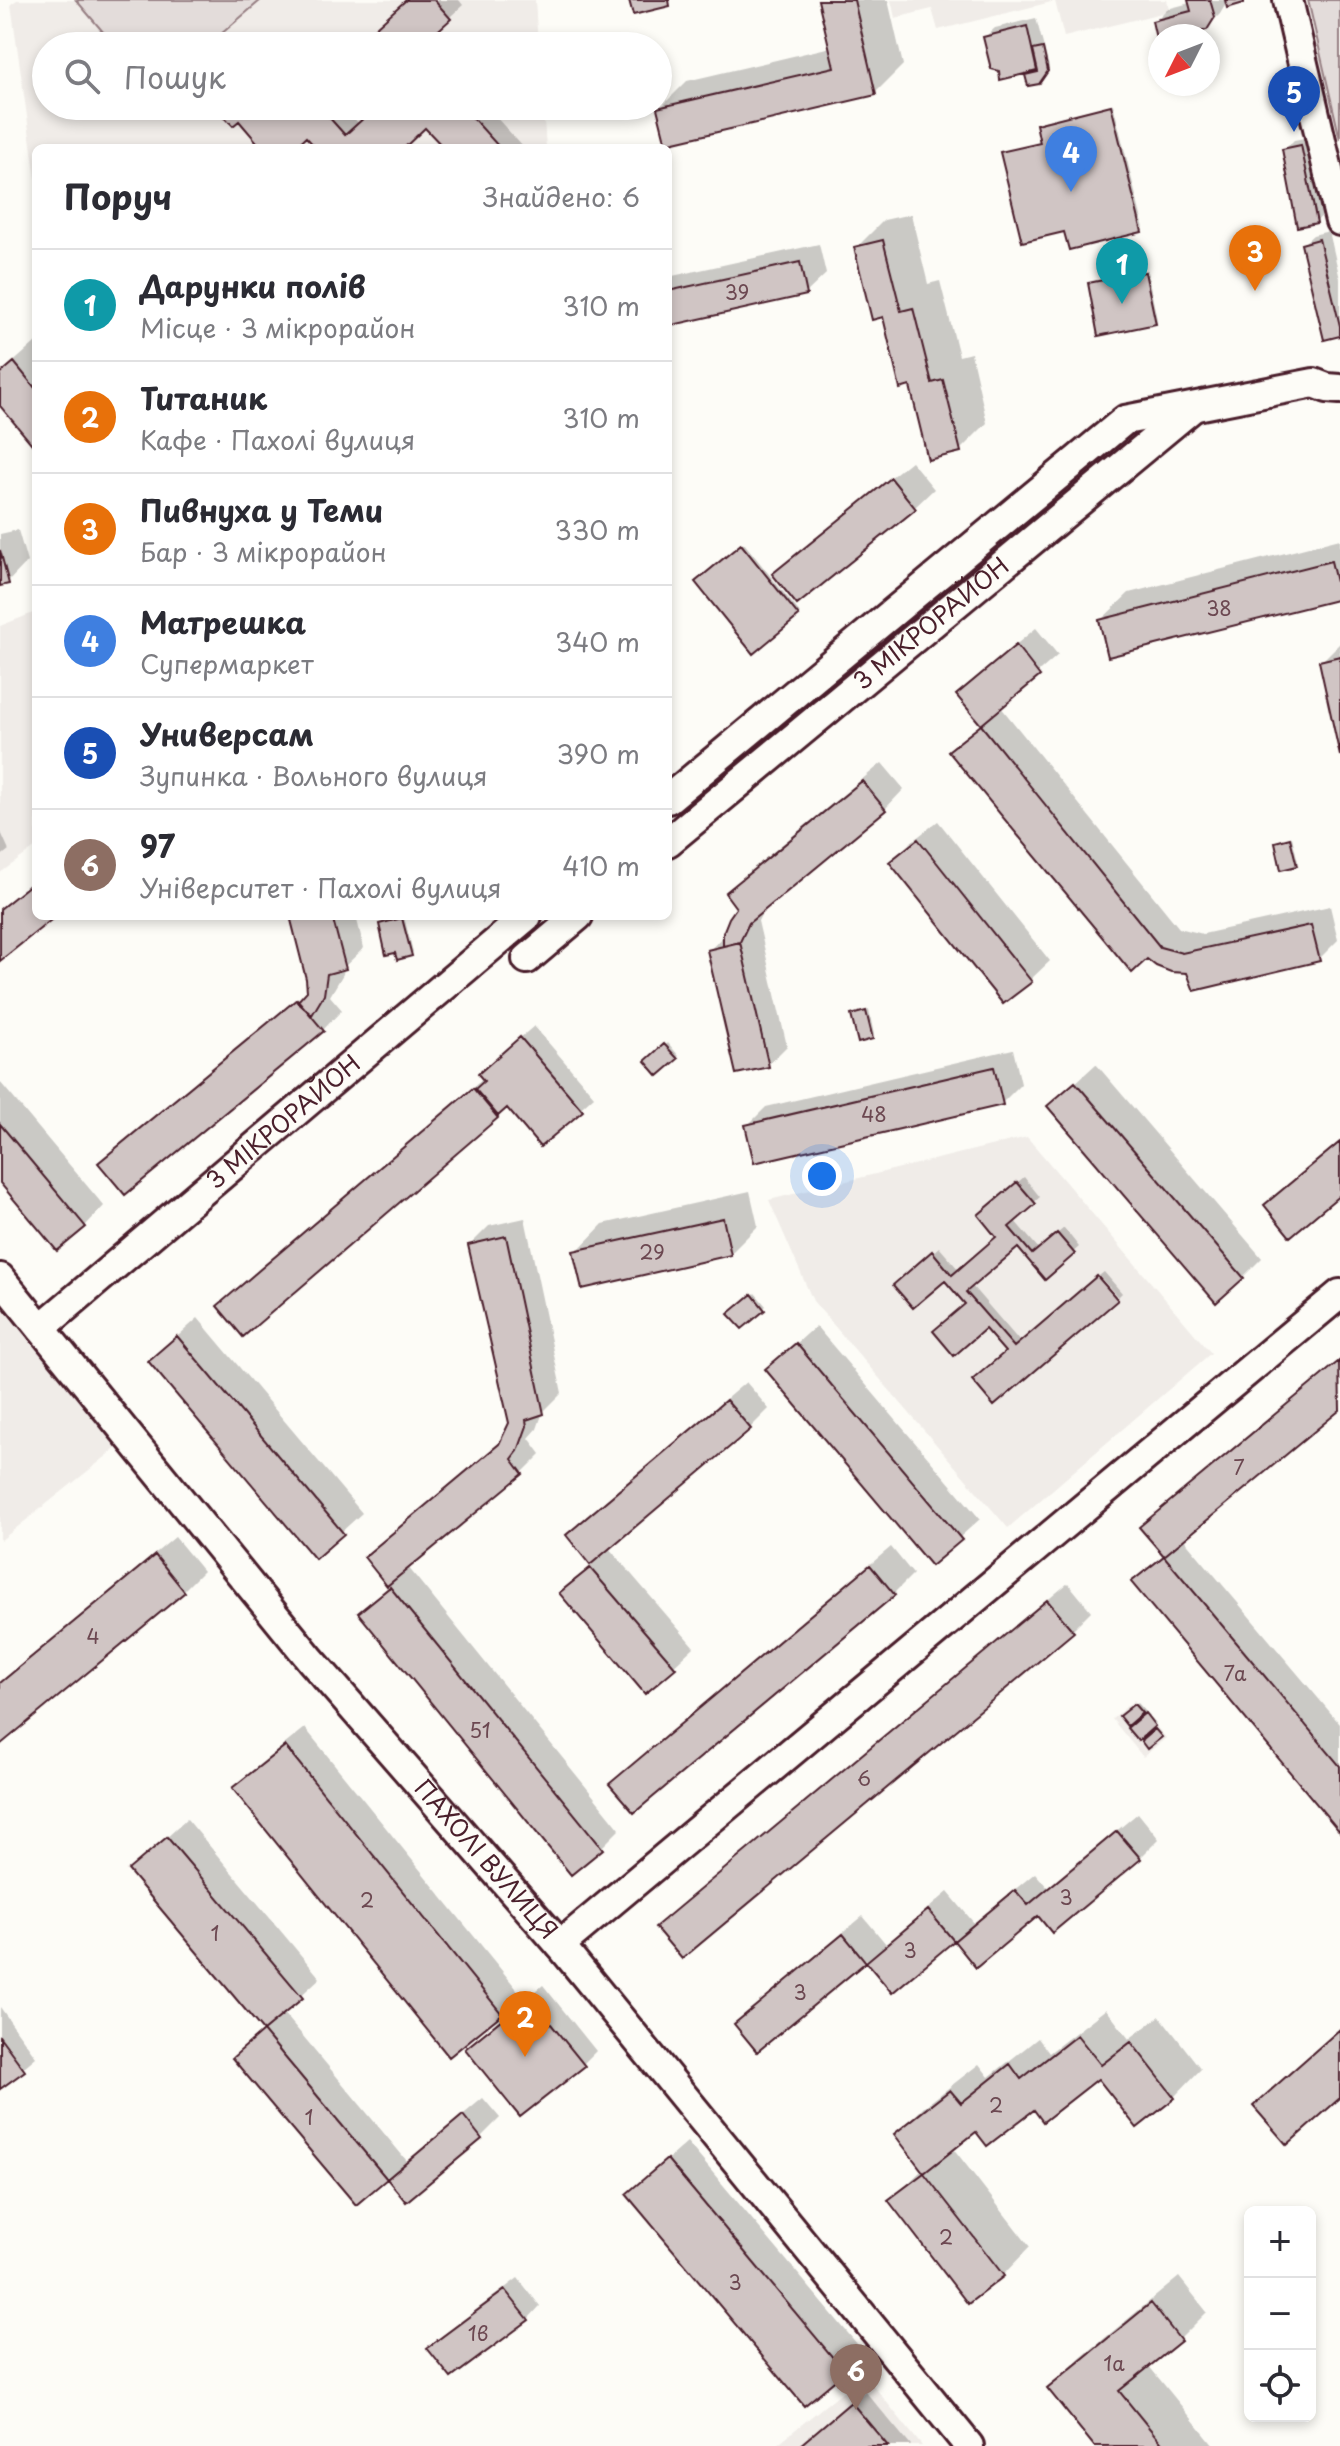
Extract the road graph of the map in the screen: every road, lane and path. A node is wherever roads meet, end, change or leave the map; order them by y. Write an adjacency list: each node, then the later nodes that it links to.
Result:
1 (1288, 0): 2 (street)
2 (1340, 221)
3 (1340, 389): 4 (street, 3 МІКРОРАЙОН)
4 (1195, 406): 5 (street, 3 МІКРОРАЙОН); 6 (street, 3 МІКРОРАЙОН)
5 (672, 796)
6 (672, 839)
7 (522, 920): 12 (street, 3 МІКРОРАЙОН)
8 (573, 920): 9 (street)
9 (527, 959)
10 (0, 1278): 12 (street, ПАХОЛІ ВУЛИЦЯ)
11 (1340, 1294): 13 (street)
12 (41, 1328): 13 (street, ПАХОЛІ ВУЛИЦЯ)
13 (560, 1945): 14 (street, ПАХОЛІ ВУЛИЦЯ)
14 (969, 2446)

